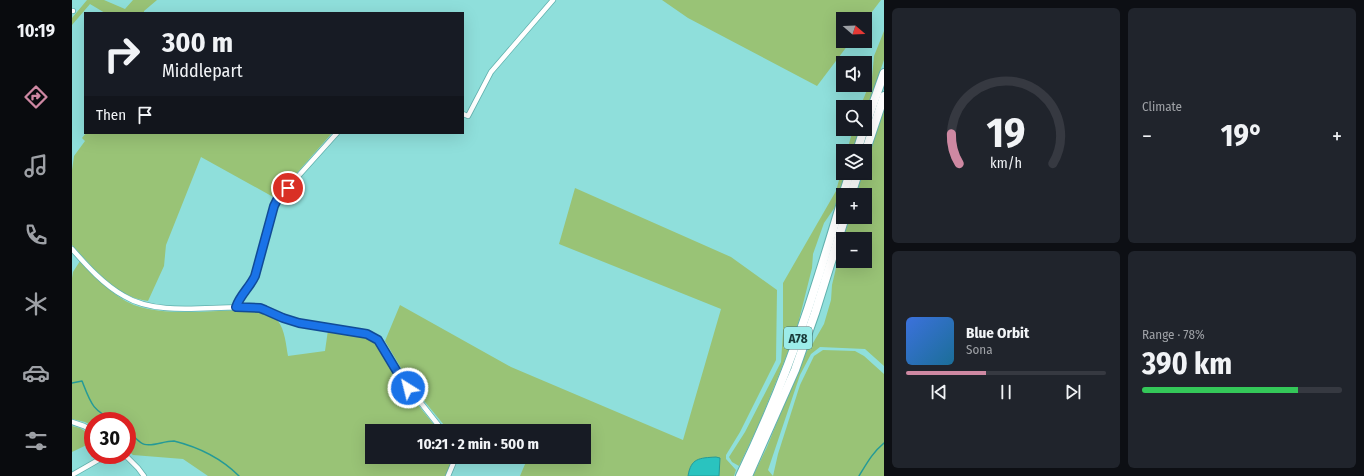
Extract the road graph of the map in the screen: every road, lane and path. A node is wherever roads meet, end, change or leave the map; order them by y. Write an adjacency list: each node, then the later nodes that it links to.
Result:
1 (553, 0): 5 (street)
2 (884, 73): 4 (highway)
3 (884, 96): 7 (highway)
4 (872, 108)
5 (466, 115)
6 (336, 134): 11 (street)
7 (868, 144)
8 (836, 218): 21 (highway, A78)
9 (843, 224): 22 (highway, A78)
10 (72, 249): 11 (street)
11 (236, 307): 13 (street)
12 (72, 422): 14 (street)
13 (438, 424)
14 (84, 426)
15 (91, 464): 18 (street)
16 (134, 464): 19 (street)
17 (453, 464): 20 (street)
18 (72, 475)
19 (144, 476)
20 (448, 476)
21 (740, 476)
22 (748, 476)

